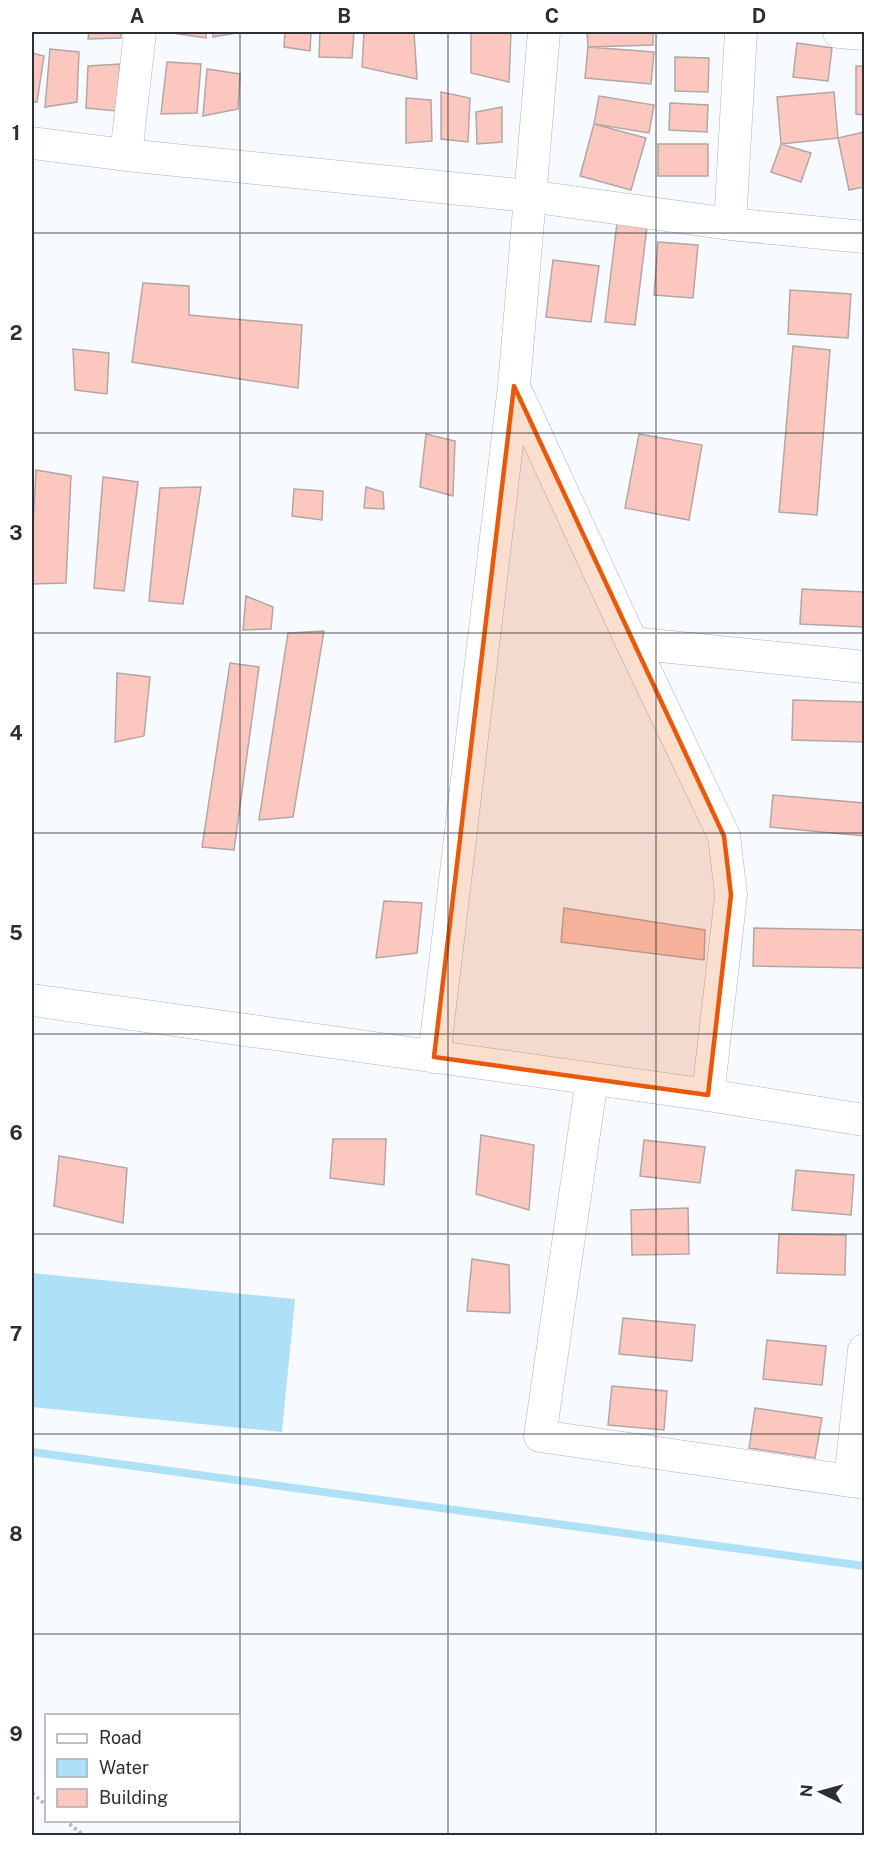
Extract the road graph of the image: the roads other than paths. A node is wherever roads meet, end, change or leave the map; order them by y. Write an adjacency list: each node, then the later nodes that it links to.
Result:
1 (140, 32): 7 (street)
2 (544, 32): 8 (street)
3 (741, 32): 9 (street)
4 (839, 32): 5 (street)
5 (864, 34)
6 (32, 143): 7 (street)
7 (126, 155): 8 (street)
8 (529, 196): 9 (street); 11 (street)
9 (730, 224): 10 (street)
10 (864, 237)
11 (514, 386): 12 (street); 15 (street)
12 (632, 643): 13 (street); 17 (street)
13 (864, 668)
14 (32, 1000): 15 (street)
15 (434, 1057): 16 (street)
16 (592, 1079): 17 (street); 20 (street)
17 (708, 1095): 18 (street)
18 (864, 1120)
19 (864, 1350): 20 (street)
20 (857, 1482)

